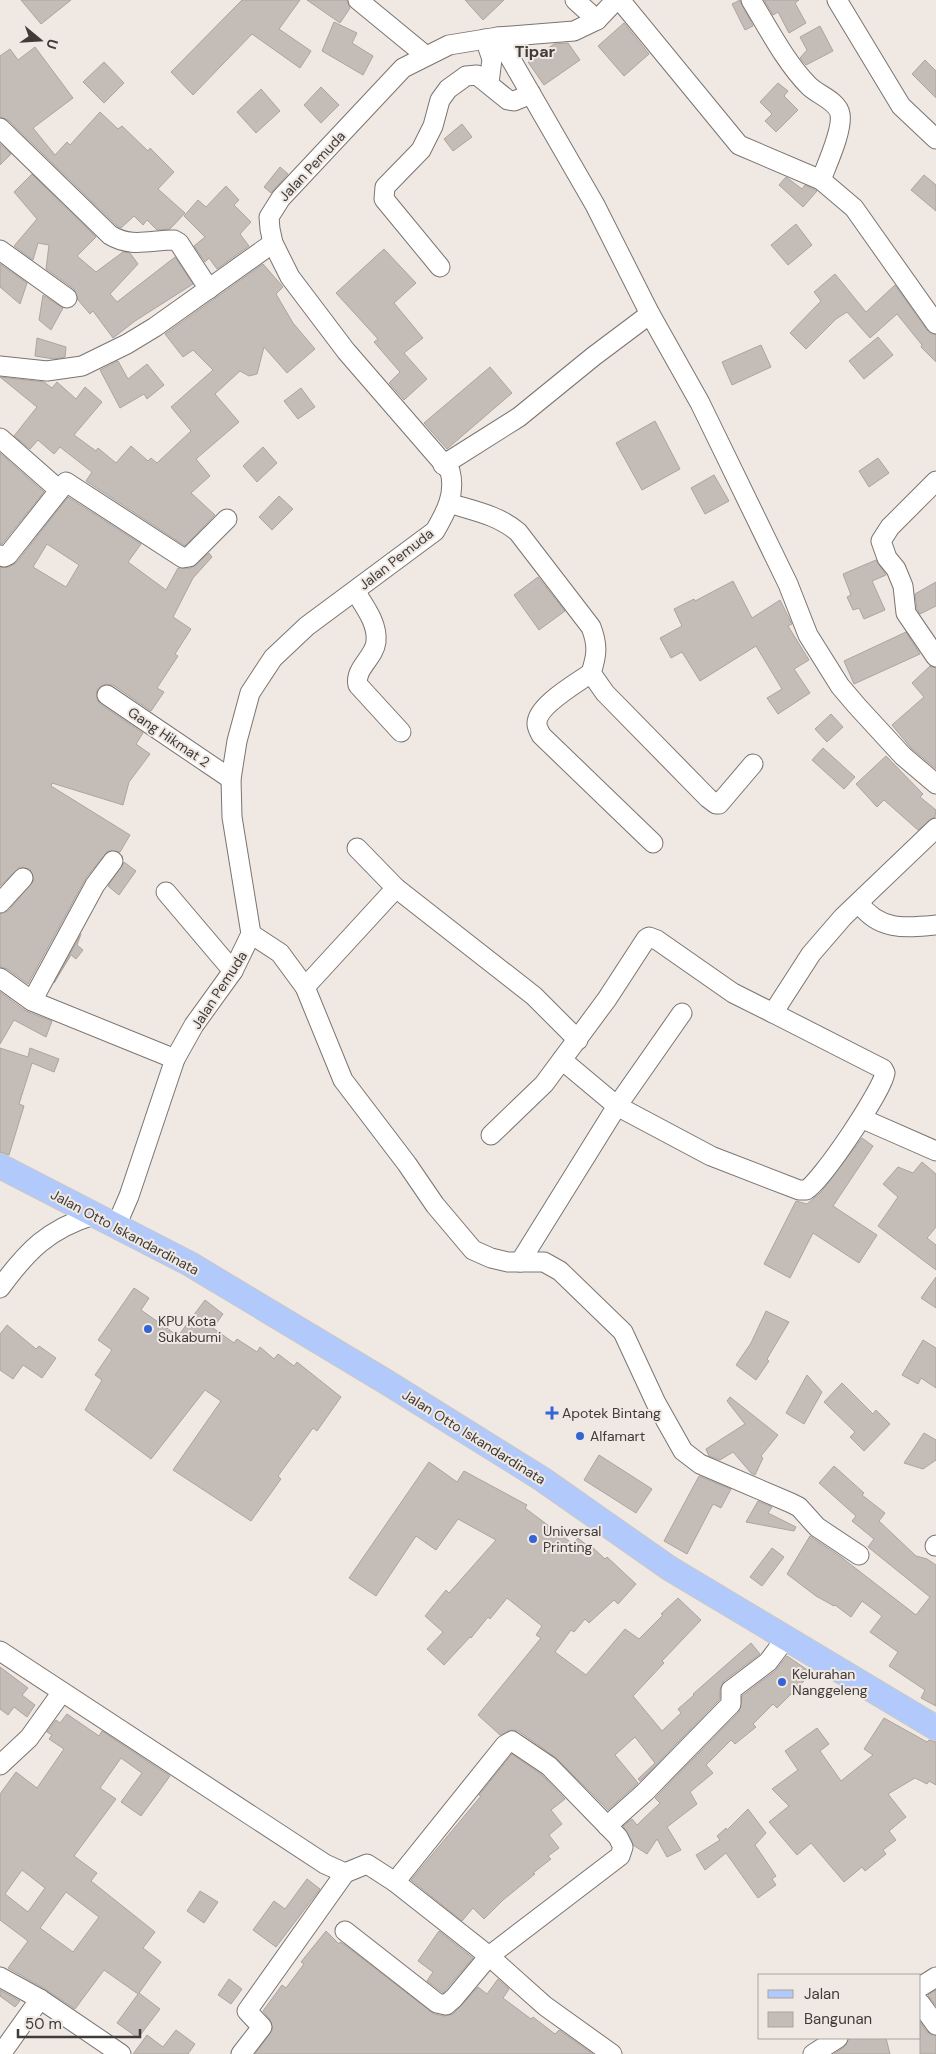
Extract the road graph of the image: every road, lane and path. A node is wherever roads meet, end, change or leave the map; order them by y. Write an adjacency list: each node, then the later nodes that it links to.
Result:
1 (358, 0): 8 (street)
2 (574, 0): 6 (street)
3 (618, 0): 6 (street, Jalan Pemuda); 13 (street)
4 (751, 0): 13 (street)
5 (837, 0): 12 (street)
6 (597, 20): 7 (street, Jalan Pemuda)
7 (492, 38): 8 (street, Jalan Pemuda); 9 (street); 10 (street)
8 (425, 55): 14 (street, Jalan Pemuda)
9 (489, 83): 10 (street); 16 (street)
10 (531, 94): 19 (street)
11 (0, 128): 17 (street)
12 (936, 139)
13 (821, 180): 20 (street)
14 (273, 244): 17 (street); 23 (street, Jalan Pemuda)
15 (0, 250): 18 (street)
16 (440, 267)
17 (209, 289): 21 (street)
18 (67, 298)
19 (650, 314): 23 (street); 36 (street)
20 (936, 324)
21 (0, 366)
22 (0, 438): 25 (street)
23 (443, 465): 26 (street, Jalan Pemuda)
24 (936, 481): 30 (street)
25 (58, 489): 27 (street); 28 (street)
26 (449, 503): 29 (street, Jalan Pemuda); 31 (street)
27 (227, 518)
28 (0, 555)
29 (355, 591): 33 (street); 35 (street, Jalan Pemuda)
30 (936, 657)
31 (591, 673): 34 (street); 38 (street)
32 (107, 694): 35 (street, Gang Hikmat 2)
33 (401, 732)
34 (753, 764)
35 (231, 779): 47 (street, Jalan Pemuda)
36 (936, 784)
37 (933, 837): 45 (street)
38 (653, 843)
39 (357, 848): 42 (street)
40 (112, 861): 51 (street)
41 (23, 878): 44 (street)
42 (396, 888): 50 (street); 54 (street)
43 (166, 892): 48 (street)
44 (0, 903)
45 (859, 903): 46 (street); 53 (street)
46 (936, 925)
47 (252, 934): 48 (street, Jalan Pemuda); 50 (street)
48 (233, 971): 55 (street, Jalan Pemuda)
49 (0, 978): 51 (street)
50 (306, 987): 64 (street)
51 (32, 1001): 55 (street)
52 (682, 1013): 57 (street)
53 (773, 1013): 54 (street); 58 (street)
54 (578, 1040): 56 (street)
55 (175, 1059): 63 (street, Jalan Pemuda)
56 (562, 1060): 57 (street); 59 (street)
57 (617, 1106): 58 (street); 64 (street)
58 (863, 1119): 60 (street)
59 (491, 1135)
60 (936, 1151)
61 (0, 1166): 62 (main road, Jalan Otto Iskandardinata)
62 (94, 1215): 63 (main road, Jalan Otto Iskandardinata); 65 (street)
63 (116, 1226): 67 (main road, Jalan Otto Iskandardinata)
64 (520, 1262): 66 (street)
65 (0, 1288)
66 (859, 1555)
67 (786, 1638): 70 (main road, Jalan Otto Iskandardinata); 72 (street)
68 (0, 1651): 69 (street)
69 (62, 1692): 71 (street); 73 (street)
70 (936, 1728)
71 (0, 1765)
72 (607, 1826): 74 (street); 76 (street)
73 (345, 1872): 74 (street); 86 (street)
74 (395, 1882): 76 (street)
75 (345, 1931): 76 (street)
76 (489, 1956): 87 (street)
77 (0, 1977): 80 (street)
78 (936, 1977): 79 (street)
79 (921, 1986)
80 (40, 1999): 84 (street); 85 (street)
81 (921, 2004): 82 (street)
82 (936, 2025)
83 (836, 2039): 88 (street)
84 (1, 2054)
85 (121, 2054)
86 (241, 2054)
87 (612, 2054)
88 (813, 2054)

